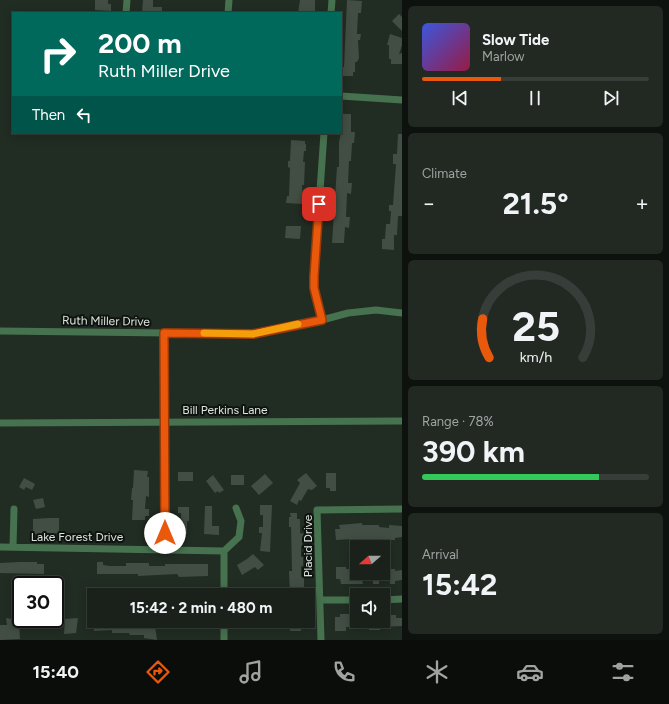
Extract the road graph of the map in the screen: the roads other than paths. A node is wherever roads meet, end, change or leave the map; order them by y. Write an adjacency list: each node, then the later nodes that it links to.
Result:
1 (127, 0): 4 (street)
2 (229, 0): 5 (street)
3 (332, 0): 6 (street)
4 (126, 12)
5 (228, 12)
6 (331, 12)
7 (342, 96): 8 (street)
8 (402, 100)
9 (324, 134): 11 (street)
10 (402, 313): 11 (street, Ruth Miller Drive)
11 (322, 320): 13 (street, Ruth Miller Drive)
12 (0, 331): 13 (street, Ruth Miller Drive)
13 (164, 333): 15 (street)
14 (402, 420): 15 (street, Bill Perkins Lane)
15 (165, 421): 16 (street, Bill Perkins Lane); 22 (street)
16 (0, 424)
17 (236, 508): 23 (street)
18 (14, 509): 21 (street)
19 (402, 509): 26 (street, Placid Drive)
20 (0, 547): 21 (street, Lake Forest Drive)
21 (12, 547): 22 (street, Lake Forest Drive)
22 (165, 549): 23 (street, Lake Forest Drive)
23 (224, 551): 24 (street)
24 (224, 588)
25 (402, 599): 28 (street)
26 (320, 600): 27 (street); 31 (street, Placid Drive)
27 (350, 600)
28 (390, 600)
29 (224, 628): 30 (street)
30 (224, 640)
31 (321, 640)

